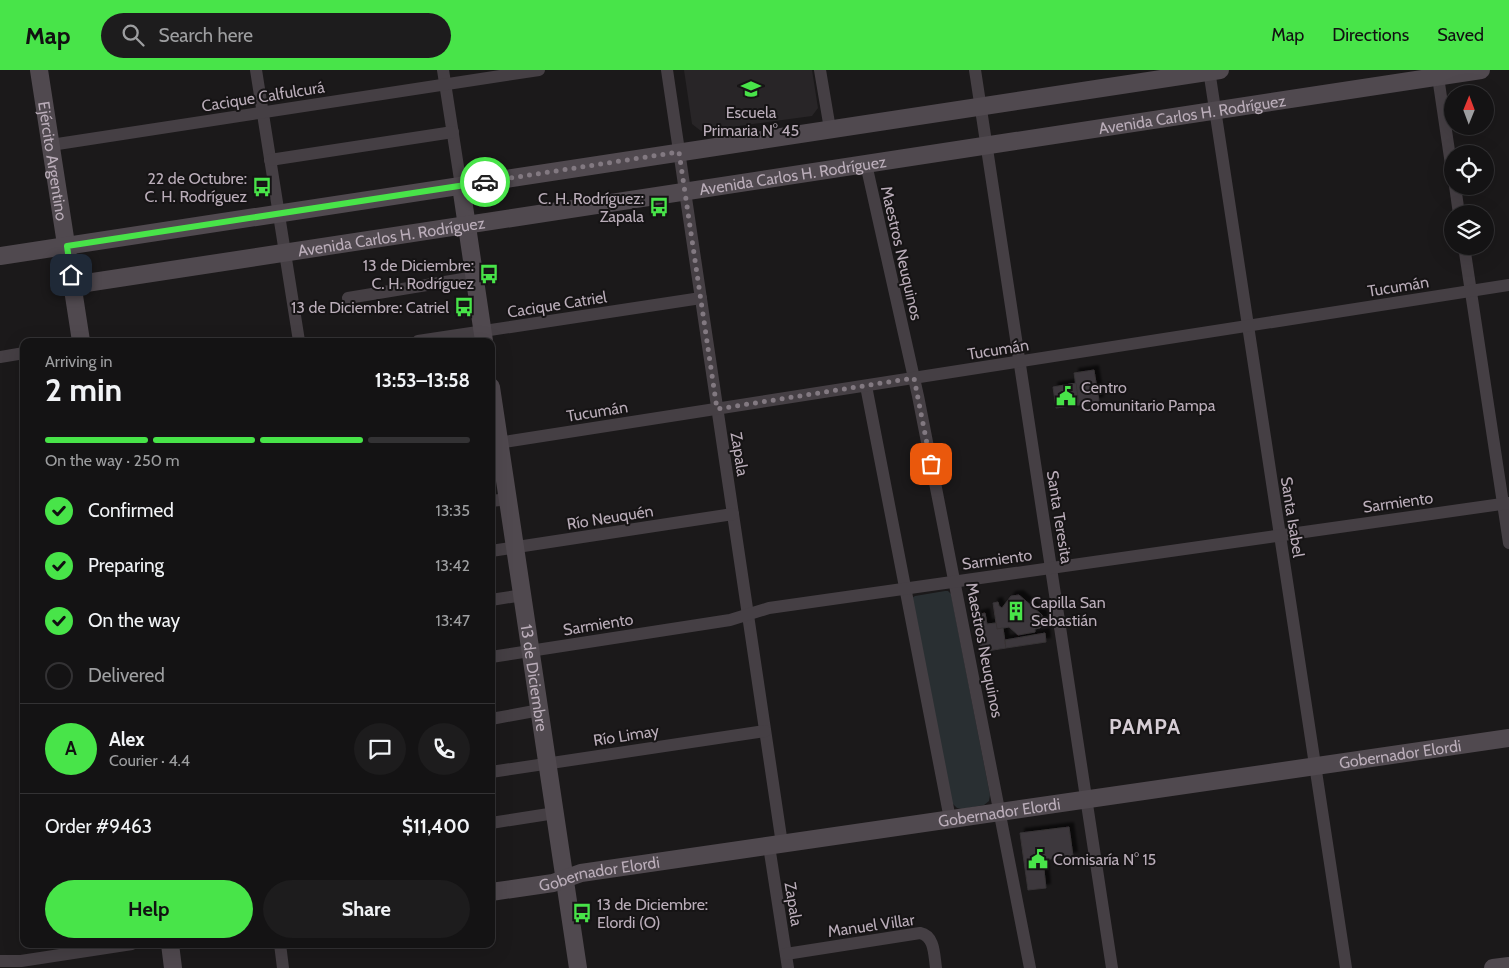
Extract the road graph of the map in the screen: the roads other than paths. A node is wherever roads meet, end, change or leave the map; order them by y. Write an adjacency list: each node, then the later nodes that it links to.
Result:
1 (39, 70): 17 (main road, Ejército Argentino)
2 (256, 70): 14 (street)
3 (443, 70): 11 (street)
4 (539, 70): 11 (street, Cacique Calfulcurá)
5 (666, 70): 20 (street, Zapala)
6 (820, 70): 15 (street)
7 (975, 70): 12 (street, Santa Teresita)
8 (1481, 70): 10 (main road, Avenida Carlos H. Rodríguez)
9 (1212, 71): 12 (main road); 13 (street, Santa Isabel)
10 (1438, 73): 13 (main road, Avenida Carlos H. Rodríguez); 18 (street)
11 (446, 84): 14 (street, Cacique Calfulcurá); 16 (street)
12 (980, 106): 15 (main road); 19 (street, Santa Teresita)
13 (1215, 111): 19 (main road, Avenida Carlos H. Rodríguez); 37 (street, Santa Isabel)
14 (263, 112): 17 (street, Cacique Calfulcurá); 21 (street)
15 (830, 129): 20 (main road)
16 (453, 132): 21 (street); 23 (street)
17 (51, 145): 27 (main road, Ejército Argentino)
18 (1448, 145)
19 (986, 146): 22 (main road, Avenida Carlos H. Rodríguez); 44 (street, Santa Teresita)
20 (679, 152): 23 (main road); 24 (street, Zapala)
21 (270, 160): 25 (street)
22 (866, 164): 24 (main road, Avenida Carlos H. Rodríguez); 45 (street, Maestros Neuquinos)
23 (461, 186): 25 (main road); 26 (main road)
24 (685, 192): 26 (main road, Avenida Carlos H. Rodríguez); 36 (street, Zapala)
25 (279, 213): 27 (main road); 28 (street)
26 (467, 225): 28 (main road, Avenida Carlos H. Rodríguez); 31 (main road)
27 (67, 246): 30 (main road); 32 (main road, Ejército Argentino)
28 (285, 253): 32 (main road, Avenida Carlos H. Rodríguez); 40 (street)
29 (1465, 255): 34 (street)
30 (0, 256)
31 (475, 278): 35 (street); 38 (main road)
32 (73, 285): 39 (main road, Ejército Argentino)
33 (1509, 286): 34 (street, Tucumán)
34 (1471, 292): 37 (street, Tucumán); 50 (street)
35 (348, 298)
36 (701, 298): 38 (street, Cacique Catriel); 47 (street, Zapala)
37 (1248, 326): 44 (street, Tucumán); 52 (street, Santa Isabel)
38 (484, 336): 41 (street, Cacique Catriel)
39 (81, 338)
40 (298, 338)
41 (458, 338)
42 (20, 354): 43 (street)
43 (0, 358)
44 (1019, 362): 45 (street, Tucumán); 56 (street, Santa Teresita)
45 (914, 378): 46 (street, Tucumán); 57 (street, Maestros Neuquinos)
46 (866, 386): 47 (street, Tucumán); 58 (street)
47 (717, 409): 48 (street, Tucumán); 51 (street, Zapala)
48 (496, 443): 49 (main road, 13 de Diciembre)
49 (500, 500): 54 (main road, 13 de Diciembre)
50 (1506, 503): 52 (street, Sarmiento); 53 (street)
51 (733, 514): 54 (street, Río Neuquén); 61 (street, Zapala)
52 (1280, 535): 56 (street, Sarmiento); 69 (street, Santa Isabel)
53 (1509, 543)
54 (516, 548): 55 (street, Río Neuquén); 59 (main road, 13 de Diciembre)
55 (495, 551)
56 (1051, 568): 57 (street, Sarmiento); 71 (street, Santa Teresita)
57 (954, 582): 58 (street, Sarmiento); 73 (street, Maestros Neuquinos)
58 (905, 588): 61 (street, Sarmiento); 74 (street)
59 (523, 595): 60 (street); 62 (main road, 13 de Diciembre)
60 (495, 599)
61 (748, 614): 62 (street, Sarmiento); 66 (street, Zapala)
62 (531, 651): 63 (street, Sarmiento); 64 (main road, 13 de Diciembre)
63 (495, 656)
64 (540, 710): 65 (street); 68 (main road, 13 de Diciembre)
65 (495, 718)
66 (765, 730): 68 (street, Río Limay); 76 (street, Zapala)
67 (1509, 738): 69 (main road, Gobernador Elordi)
68 (548, 763): 70 (street, Río Limay); 72 (main road, 13 de Diciembre)
69 (1315, 766): 71 (main road, Gobernador Elordi); 93 (street, Santa Isabel)
70 (495, 771)
71 (1086, 800): 73 (main road, Gobernador Elordi); 92 (street, Santa Teresita)
72 (555, 812): 75 (street); 77 (main road, 13 de Diciembre)
73 (1000, 812): 74 (main road, Gobernador Elordi); 91 (street, Maestros Neuquinos)
74 (950, 819): 76 (main road, Gobernador Elordi)
75 (495, 822)
76 (776, 845): 77 (main road, Gobernador Elordi); 82 (street, Zapala)
77 (565, 878): 78 (main road, Gobernador Elordi); 88 (main road, 13 de Diciembre)
78 (495, 891)
79 (113, 948): 84 (street)
80 (170, 948): 86 (main road)
81 (280, 948): 87 (street)
82 (786, 954): 89 (street, Zapala); 90 (street, Manuel Villar)
83 (0, 961): 84 (street)
84 (43, 963)
85 (1509, 966): 94 (main road)
86 (173, 968)
87 (283, 968)
88 (578, 968)
89 (788, 968)
90 (936, 968)
91 (1030, 968)
92 (1112, 968)
93 (1346, 968)
94 (1493, 968)

